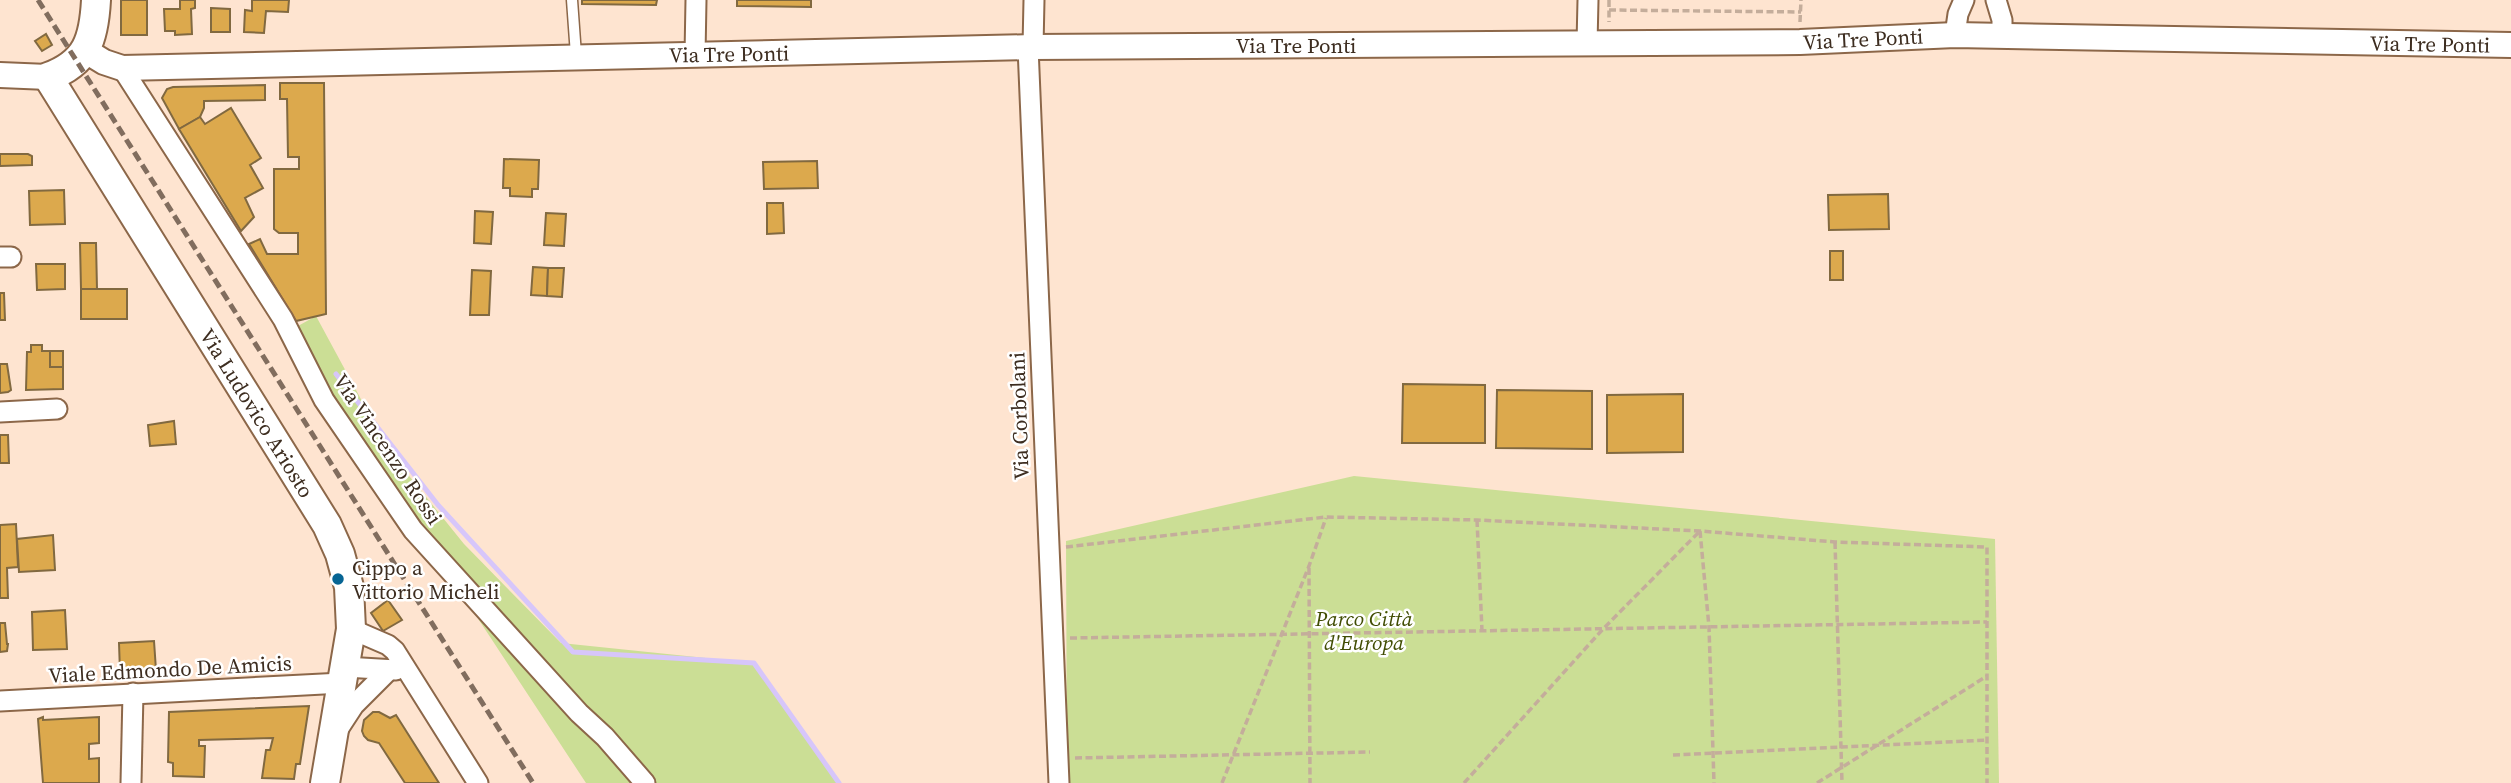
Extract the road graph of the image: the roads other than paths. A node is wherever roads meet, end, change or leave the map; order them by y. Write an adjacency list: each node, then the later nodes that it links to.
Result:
1 (96, 0): 13 (main road)
2 (572, 0): 15 (lane)
3 (696, 0): 14 (street)
4 (1034, 0): 12 (street, Via Corbolani)
5 (1588, 0): 10 (street)
6 (1964, 0): 8 (street)
7 (1996, 0): 9 (street)
8 (1955, 35): 9 (street, Via Tre Ponti); 10 (street, Via Tre Ponti)
9 (2001, 36): 11 (street, Via Tre Ponti)
10 (1587, 44): 12 (street, Via Tre Ponti)
11 (2511, 45)
12 (1030, 47): 14 (street, Via Tre Ponti); 32 (street, Via Corbolani)
13 (82, 55): 16 (street, Via Tre Ponti); 18 (main road)
14 (695, 55): 15 (street, Via Tre Ponti)
15 (577, 58): 16 (street, Via Tre Ponti)
16 (122, 68): 31 (street, Via Vincenzo Rossi)
17 (0, 75): 18 (street)
18 (48, 77): 21 (main road, Via Ludovico Ariosto)
19 (57, 409): 20 (street)
20 (0, 412)
21 (351, 629): 23 (street); 24 (main road, Via Ludovico Ariosto)
22 (389, 670): 23 (street, Viale Edmondo De Amicis); 24 (street, Viale Edmondo De Amicis); 27 (street)
23 (410, 674): 30 (street)
24 (344, 675): 25 (street, Viale Edmondo De Amicis); 27 (main road, Via Ludovico Ariosto)
25 (133, 693): 26 (street, Viale Edmondo De Amicis); 28 (street)
26 (0, 701)
27 (333, 737): 29 (main road, Via Ludovico Ariosto)
28 (131, 783)
29 (325, 783)
30 (478, 783)
31 (645, 783)
32 (1059, 783)

